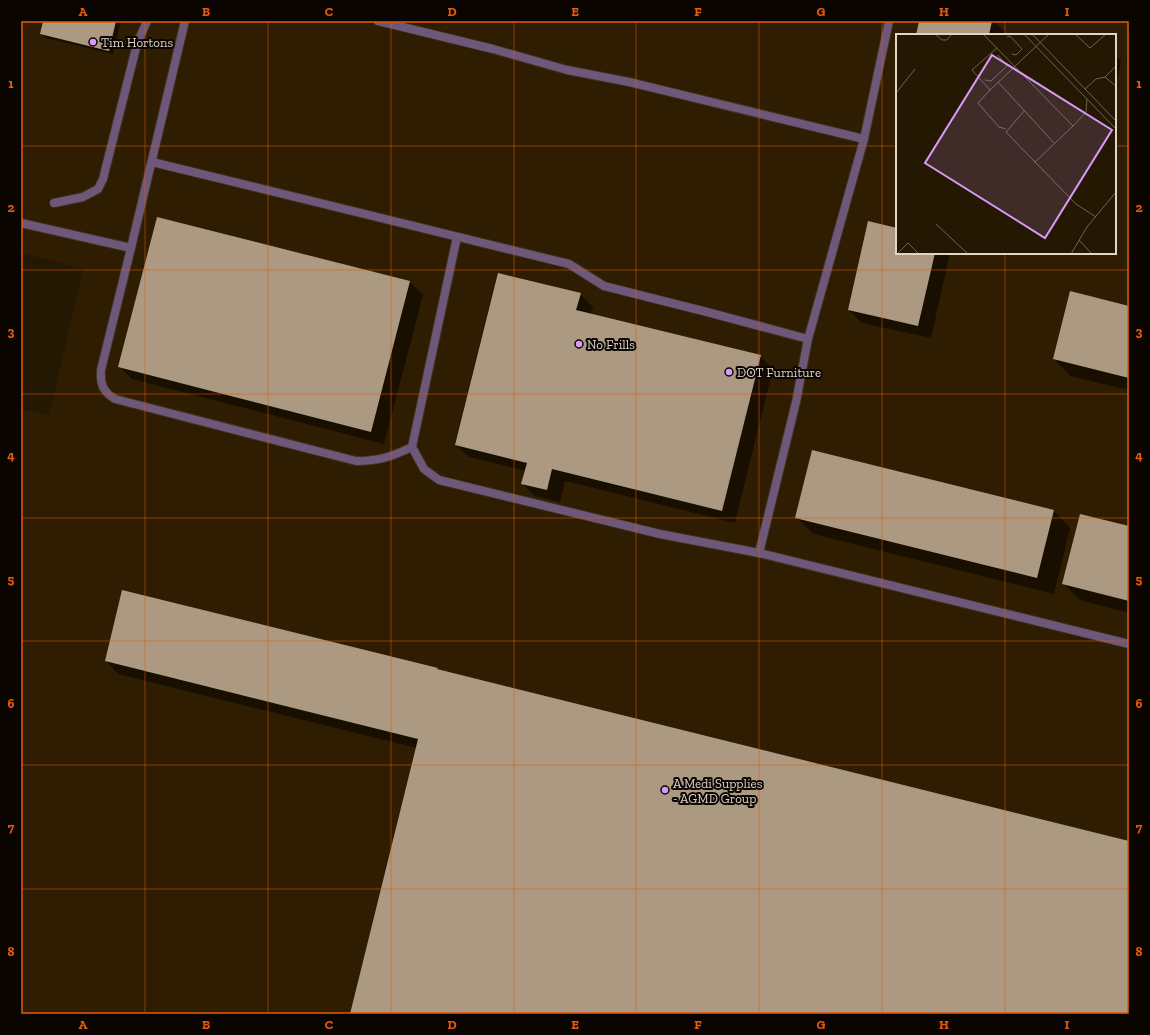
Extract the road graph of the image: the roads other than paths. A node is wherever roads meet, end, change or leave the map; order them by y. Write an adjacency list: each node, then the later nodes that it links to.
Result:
1 (147, 21): 7 (lane)
2 (185, 21): 6 (lane)
3 (378, 21): 5 (lane)
4 (889, 21): 5 (lane)
5 (864, 139): 11 (lane)
6 (152, 162): 9 (lane); 10 (lane)
7 (54, 203)
8 (21, 223): 10 (lane)
9 (457, 236): 11 (lane); 12 (lane)
10 (131, 248): 12 (lane)
11 (808, 339): 13 (lane)
12 (412, 447): 13 (lane)
13 (759, 553): 14 (lane)
14 (1129, 644)

